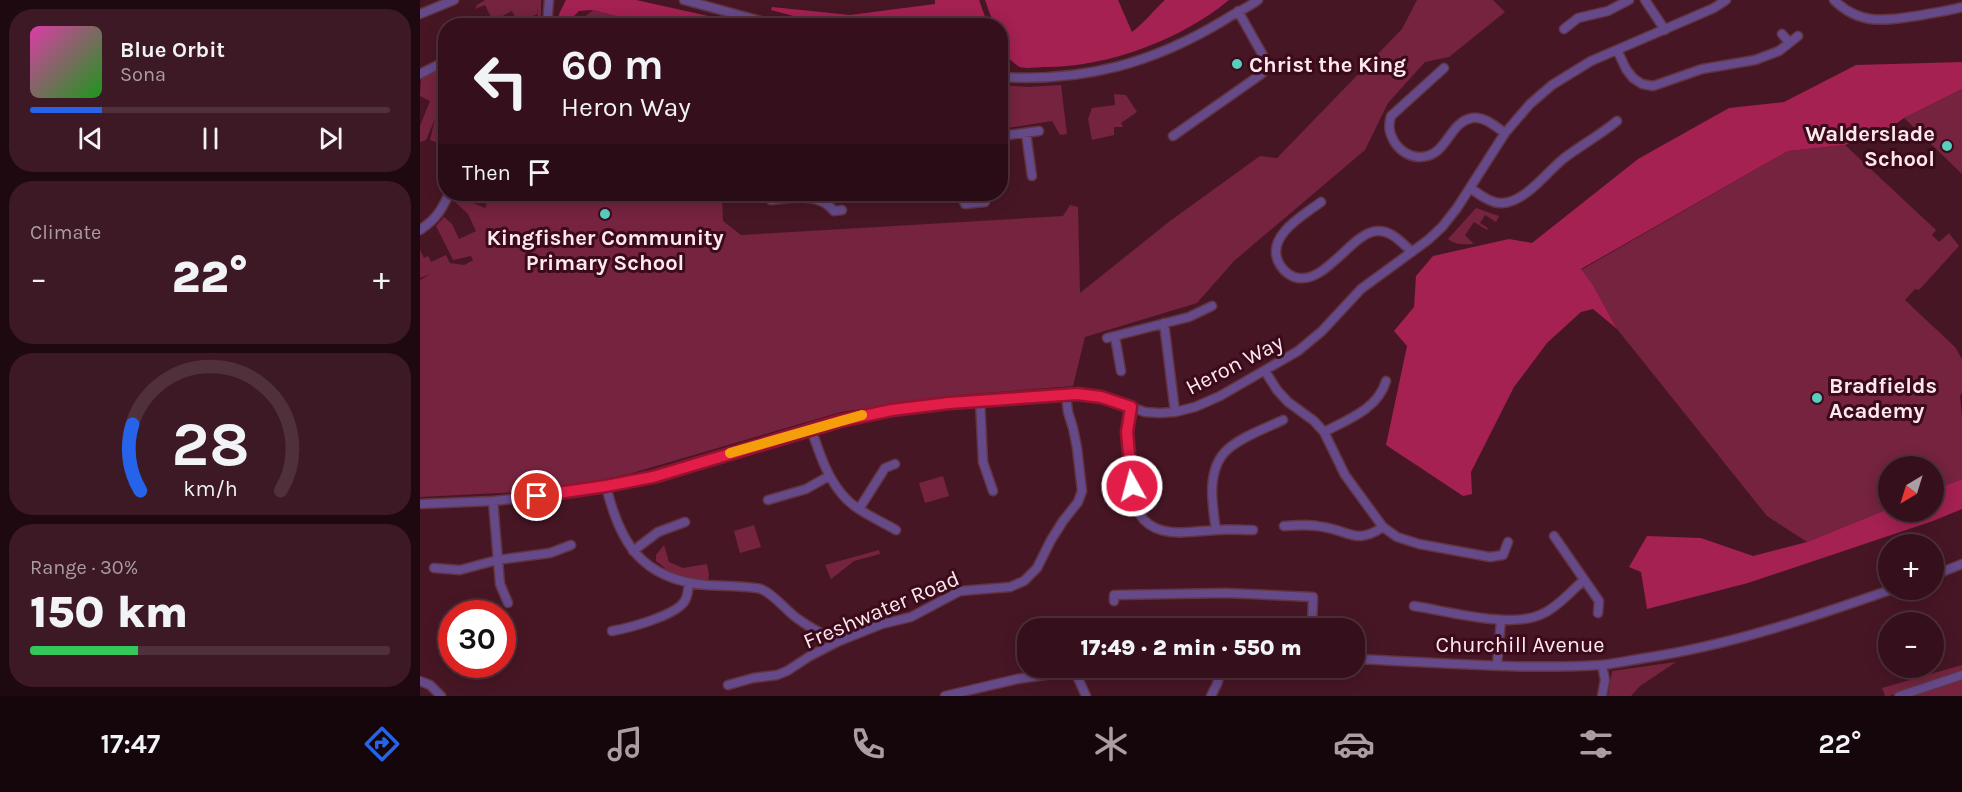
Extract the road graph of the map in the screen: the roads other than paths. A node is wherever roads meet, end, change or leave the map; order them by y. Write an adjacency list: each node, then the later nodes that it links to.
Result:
1 (454, 0): 12 (street)
2 (549, 0): 13 (street)
3 (684, 0): 14 (street)
4 (1248, 0): 11 (street)
5 (1258, 0): 11 (street)
6 (1629, 0): 15 (street)
7 (1645, 0): 16 (street)
8 (1726, 0): 16 (street, Heron Way)
9 (1834, 0): 10 (street)
10 (1962, 7)
11 (1238, 11): 24 (street); 30 (street)
12 (420, 14)
13 (548, 18)
14 (750, 18)
15 (1564, 29)
16 (1665, 30): 20 (street, Heron Way)
17 (1782, 34): 19 (street)
18 (1798, 36): 19 (street)
19 (1789, 42): 20 (street)
20 (1617, 50): 28 (street, Heron Way)
21 (438, 65): 23 (street)
22 (1444, 68): 28 (street)
23 (420, 74)
24 (1008, 77)
25 (1617, 121): 32 (street)
26 (1040, 131): 27 (street)
27 (1026, 133): 29 (street); 31 (street)
28 (1505, 133): 32 (street, Heron Way)
29 (1008, 135)
30 (1173, 136)
31 (1032, 176)
32 (1470, 188): 40 (street, Heron Way)
33 (445, 201): 39 (street)
34 (823, 201): 38 (street)
35 (964, 201): 36 (street)
36 (986, 202)
37 (1321, 202): 40 (street)
38 (842, 210)
39 (420, 230)
40 (1412, 252): 44 (street, Heron Way)
41 (1212, 306): 42 (street)
42 (1164, 323): 43 (street); 49 (street)
43 (1122, 371)
44 (1265, 371): 49 (street, Heron Way); 52 (street)
45 (1386, 381): 52 (street)
46 (1066, 395): 47 (street, Heron Way); 48 (street, Heron Way); 85 (street, Freshwater Road)
47 (980, 401): 51 (street, Heron Way); 56 (street)
48 (1131, 407): 49 (street, Heron Way); 65 (street)
49 (1175, 412)
50 (1283, 420): 65 (street)
51 (811, 429): 54 (street); 55 (street, Heron Way)
52 (1324, 432): 63 (street)
53 (895, 464): 60 (street)
54 (829, 476): 57 (street); 60 (street)
55 (606, 486): 58 (street, Heron Way); 70 (street)
56 (993, 490)
57 (768, 500)
58 (493, 501): 59 (street, Heron Way); 71 (street)
59 (420, 504)
60 (859, 509): 64 (street)
61 (685, 522): 70 (street)
62 (1284, 526): 63 (street)
63 (1383, 527): 68 (street)
64 (896, 530)
65 (1216, 530): 66 (street)
66 (1253, 530)
67 (1554, 536): 75 (street)
68 (1508, 542)
69 (571, 545): 71 (street)
70 (633, 551): 76 (street)
71 (497, 560): 73 (street); 78 (street)
72 (1962, 564): 74 (street)
73 (434, 568)
74 (1944, 571)
75 (1584, 580): 81 (street); 83 (street)
76 (689, 583): 84 (street); 85 (street)
77 (1878, 594): 88 (street, Churchill Avenue)
78 (507, 600)
79 (1114, 601): 82 (street)
80 (1414, 606): 83 (street)
81 (1598, 613)
82 (1312, 618)
83 (1501, 620): 87 (street)
84 (612, 631)
85 (837, 642): 94 (street, Freshwater Road)
86 (1365, 659): 87 (street, Churchill Avenue)
87 (1497, 665): 88 (street, Churchill Avenue)
88 (1602, 665): 99 (street)
89 (1962, 675): 100 (street)
90 (1024, 678): 96 (street)
91 (1078, 678): 97 (street)
92 (1219, 678): 98 (street)
93 (420, 681): 95 (street)
94 (728, 685)
95 (441, 696)
96 (945, 696)
97 (1086, 696)
98 (1211, 696)
99 (1602, 696)
100 (1899, 696)

